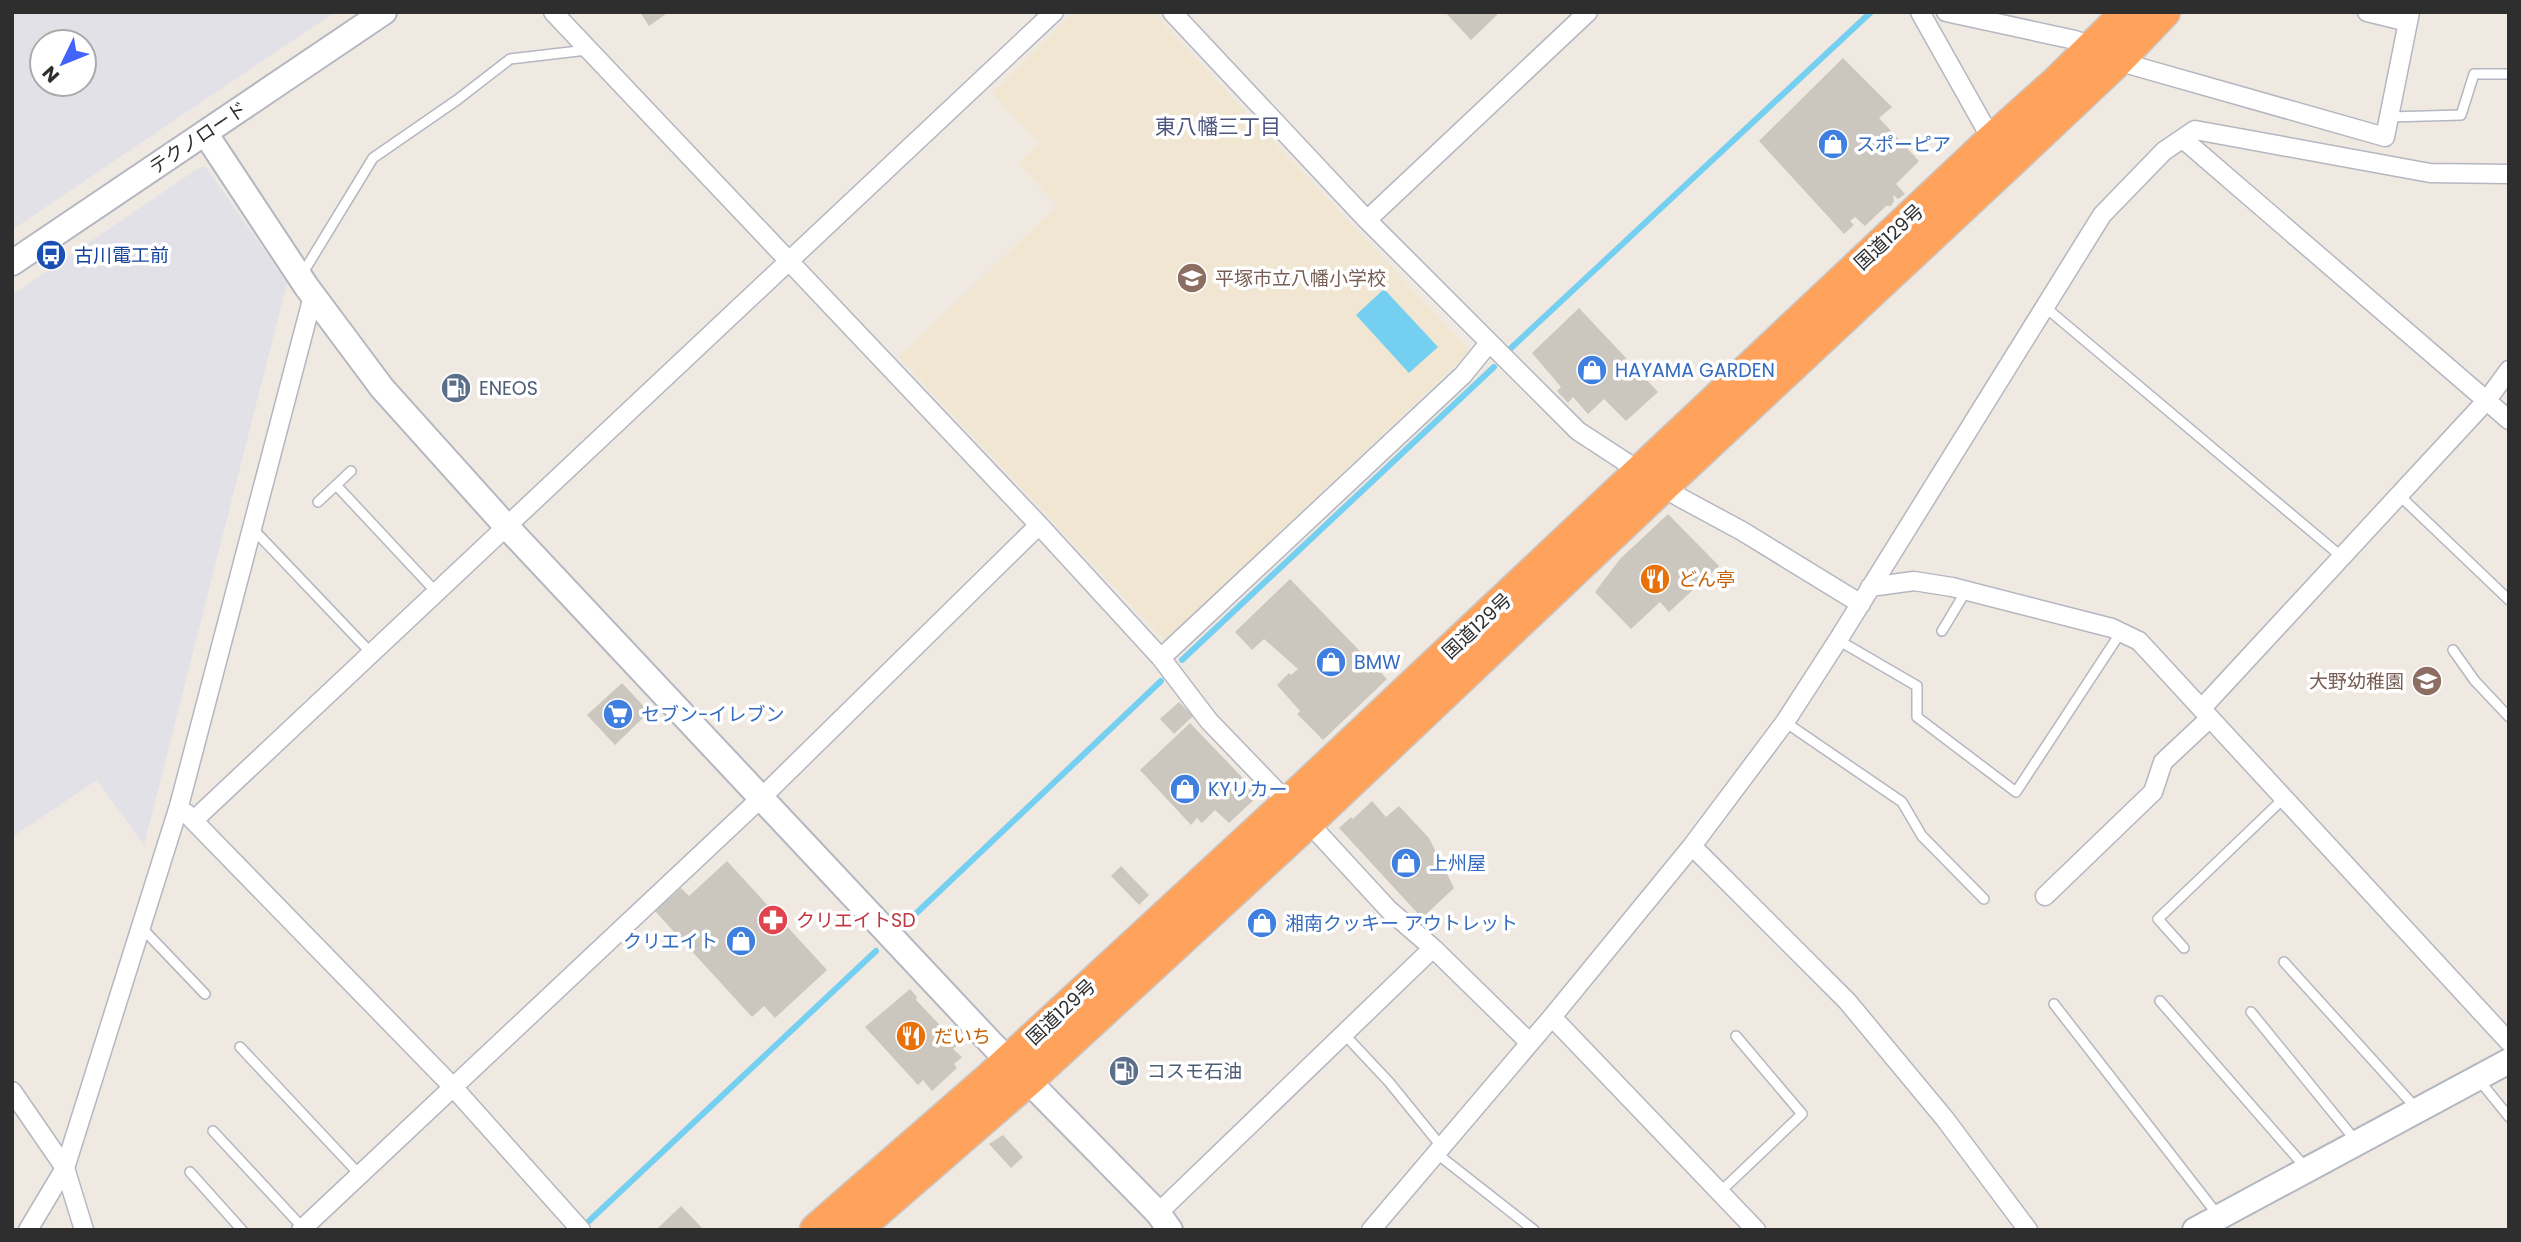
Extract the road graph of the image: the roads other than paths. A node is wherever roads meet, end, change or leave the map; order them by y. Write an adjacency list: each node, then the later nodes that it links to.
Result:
1 (384, 12): 16 (street, テクノロード)
2 (553, 12): 12 (street)
3 (1054, 12): 21 (street)
4 (1172, 12): 20 (street)
5 (1588, 12): 20 (street)
6 (1920, 12): 18 (street)
7 (1946, 12): 13 (street)
8 (2129, 12): 13 (highway, 国道129号)
9 (2164, 12): 13 (highway, 国道129号)
10 (2367, 12): 11 (street)
11 (2409, 17): 15 (street)
12 (589, 50): 21 (street); 23 (lane)
13 (2106, 54): 15 (street); 18 (highway, 国道129号); 30 (highway, 国道129号)
14 (2509, 74): 15 (lane)
15 (2389, 117)
16 (205, 133): 22 (street, テクノロード); 23 (street)
17 (2183, 139): 19 (street); 24 (street); 27 (street)
18 (1992, 140): 30 (highway, 国道129号)
19 (2506, 177)
20 (1367, 220): 25 (street)
21 (789, 260): 34 (street); 36 (street)
22 (12, 262)
23 (306, 287): 35 (street); 36 (street)
24 (2045, 307): 37 (lane); 38 (street)
25 (1489, 343): 30 (street); 48 (street)
26 (2509, 370): 27 (street)
27 (2487, 400): 28 (street); 32 (street)
28 (2509, 420)
29 (351, 471): 31 (lane)
30 (1651, 480): 42 (street); 55 (highway, 国道129号)
31 (336, 485): 33 (lane); 40 (lane)
32 (2399, 495): 37 (street); 41 (lane)
33 (318, 502)
34 (1039, 525): 48 (street); 52 (street)
35 (252, 527): 47 (lane); 54 (street)
36 (507, 527): 40 (street); 52 (street)
37 (2342, 557): 49 (street)
38 (1870, 587): 39 (street); 42 (street)
39 (1966, 591): 43 (lane); 44 (street)
40 (438, 593): 47 (street)
41 (2509, 600)
42 (1861, 604): 45 (street)
43 (1942, 631)
44 (2120, 632): 45 (lane); 49 (street)
45 (1839, 640): 51 (street)
46 (2453, 650): 50 (lane)
47 (372, 654): 56 (street)
48 (1161, 658): 55 (street)
49 (2206, 713): 53 (street); 58 (street)
50 (2509, 717)
51 (1785, 722): 57 (street); 59 (lane)
52 (762, 797): 75 (street); 77 (street)
53 (2284, 798): 62 (lane); 72 (street)
54 (179, 806): 56 (street); 60 (street)
55 (1298, 812): 61 (street); 75 (highway, 国道129号)
56 (194, 820): 77 (street)
57 (1692, 846): 68 (street); 101 (street)
58 (2045, 896)
59 (1984, 899)
60 (141, 927): 64 (lane); 84 (street)
61 (1433, 948): 69 (street); 71 (street)
62 (2185, 948)
63 (2284, 962): 79 (lane)
64 (205, 994)
65 (2160, 1001): 85 (lane)
66 (2054, 1004): 90 (lane)
67 (2251, 1012): 82 (lane)
68 (1552, 1017): 71 (street); 88 (street)
69 (1343, 1034): 83 (lane); 89 (street)
70 (1737, 1036): 88 (lane)
71 (1529, 1042): 83 (street)
72 (2509, 1042)
73 (240, 1047): 87 (lane)
74 (2509, 1061): 76 (street)
75 (1018, 1070): 89 (street); 96 (highway, 国道129号); 97 (highway, 国道129号)
76 (2477, 1078): 79 (street); 80 (lane)
77 (453, 1087): 87 (street); 95 (street)
78 (12, 1091): 84 (street)
79 (2417, 1110): 82 (street)
80 (2509, 1117)
81 (213, 1132): 91 (lane)
82 (2357, 1142): 85 (street)
83 (1438, 1150): 98 (street); 99 (lane)
84 (65, 1168): 92 (street); 93 (street)
85 (2306, 1168): 90 (street)
86 (190, 1172): 94 (lane)
87 (359, 1175): 91 (street)
88 (1720, 1192): 100 (street)
89 (1164, 1221)
90 (2224, 1223): 102 (street)
91 (302, 1229)
92 (28, 1230)
93 (84, 1230)
94 (242, 1230)
95 (581, 1230)
96 (816, 1230)
97 (855, 1230)
98 (1371, 1230)
99 (1534, 1230)
100 (1756, 1230)
101 (2028, 1230)
102 (2194, 1230)

